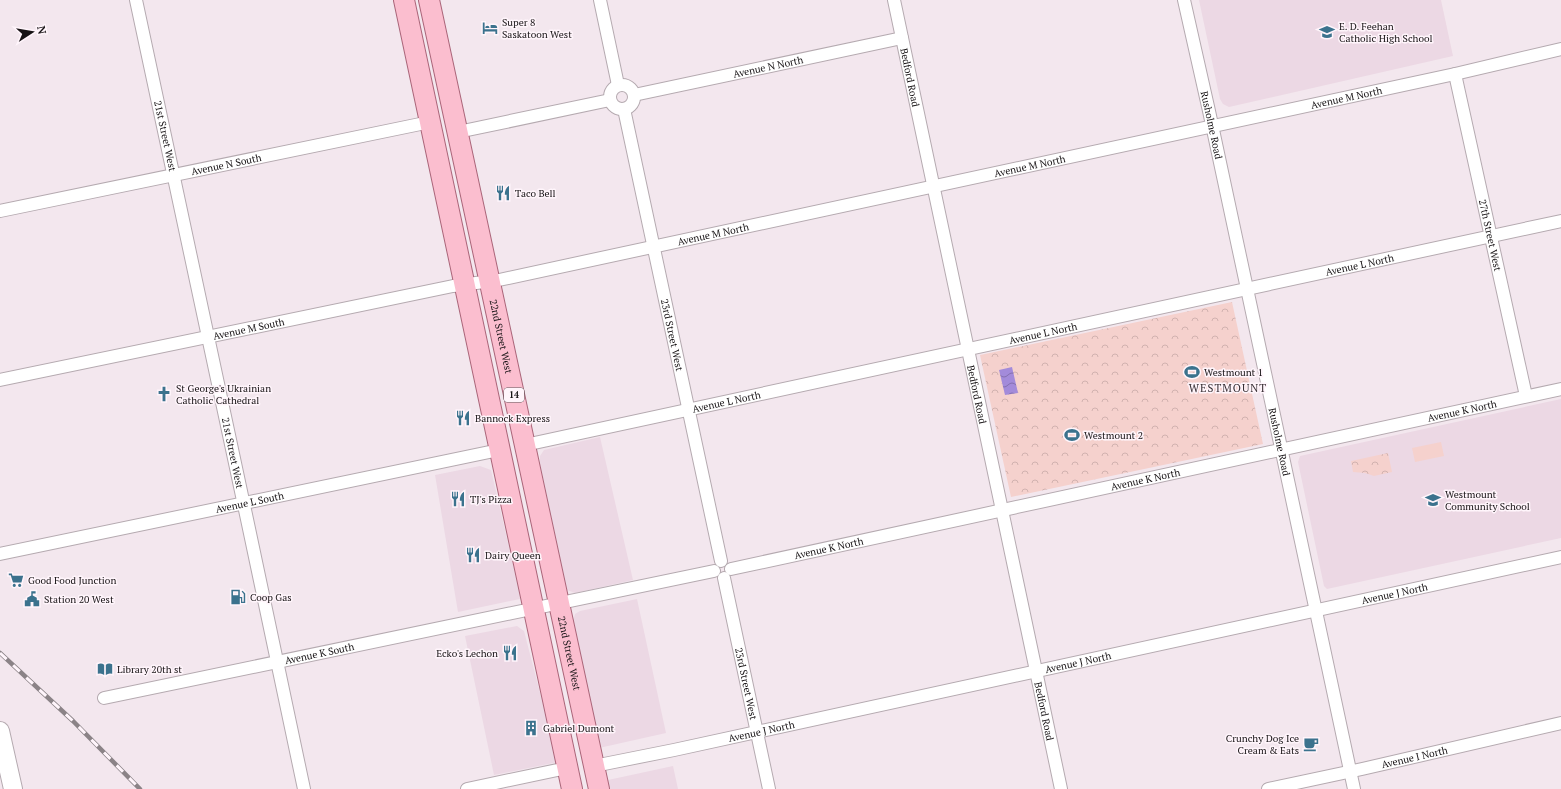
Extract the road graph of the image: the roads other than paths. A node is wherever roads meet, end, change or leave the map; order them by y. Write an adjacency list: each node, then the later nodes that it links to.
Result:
1 (136, 0): 17 (street, 21st Street West)
2 (404, 0): 14 (main road, 14)
3 (429, 0): 16 (main road, 22nd Street West / 14)
4 (600, 0): 10 (street)
5 (894, 0): 7 (street, Bedford Road)
6 (1184, 0): 15 (street, Rusholme Road)
7 (902, 38): 11 (street, Avenue N North); 18 (street, Bedford Road)
8 (1561, 49): 9 (street, Avenue M North)
9 (1455, 74): 15 (street, Avenue M North); 21 (street, 27th Street West)
10 (618, 85): 11 (street); 12 (street)
11 (634, 95): 13 (street)
12 (610, 100): 13 (street); 16 (street)
13 (624, 109): 22 (street, 23rd Street West)
14 (430, 122): 17 (street, Avenue N South); 24 (main road, 14)
15 (1212, 125): 18 (street, Avenue M North); 25 (street, Rusholme Road)
16 (458, 132): 23 (main road, 22nd Street West / 14)
17 (174, 175): 19 (street, Avenue N South); 26 (street, 21st Street West)
18 (934, 185): 22 (street, Avenue M North); 27 (street, Bedford Road)
19 (0, 211)
20 (1561, 221): 21 (street, Avenue L North)
21 (1492, 236): 25 (street, Avenue L North); 30 (street, 27th Street West)
22 (654, 246): 23 (street, Avenue M North); 31 (street, 23rd Street West)
23 (494, 281): 24 (street, Avenue M South); 32 (main road, 22nd Street West / 14)
24 (464, 284): 26 (street, Avenue M South); 33 (main road, 14)
25 (1247, 289): 27 (street, Avenue L North); 34 (street, Rusholme Road)
26 (208, 337): 28 (street, Avenue M South); 35 (street, 21st Street West)
27 (968, 350): 31 (street, Avenue L North); 36 (street, Bedford Road)
28 (0, 380)
29 (1561, 389): 30 (street, Avenue K North)
30 (1526, 396): 34 (street, Avenue K North)
31 (689, 411): 32 (street, Avenue L North); 39 (street, 23rd Street West)
32 (525, 445): 40 (main road, 22nd Street West / 14)
33 (500, 450): 35 (street, Avenue L South); 41 (main road, 14)
34 (1281, 450): 36 (street, Avenue K North); 42 (street, Rusholme Road)
35 (243, 503): 37 (street, Avenue L South); 43 (street, 21st Street West)
36 (1002, 510): 39 (street, Avenue K North); 44 (street, Bedford Road)
37 (0, 554)
38 (1560, 560): 42 (street, Avenue J North)
39 (723, 570): 40 (street, Avenue K North); 48 (street, 23rd Street West)
40 (559, 604): 41 (street, Avenue K North); 49 (main road, 22nd Street West / 14)
41 (534, 609): 43 (street, Avenue K South); 50 (main road, 14)
42 (1316, 609): 44 (street, Avenue J North); 51 (street, Rusholme Road)
43 (278, 663): 45 (street, Avenue K South); 53 (street, 21st Street West)
44 (1035, 671): 48 (street, Avenue J North); 58 (street, Bedford Road)
45 (104, 698)
46 (1561, 723): 51 (street, Avenue I North)
47 (0, 730): 52 (main road)
48 (757, 732): 49 (street, Avenue J North); 57 (street, 23rd Street West)
49 (594, 766): 56 (main road, 22nd Street West / 14)
50 (567, 768): 54 (street); 55 (main road, 14)
51 (1350, 772): 59 (street, Avenue I North); 60 (street, Rusholme Road)
52 (13, 789)
53 (304, 789)
54 (467, 789)
55 (572, 789)
56 (599, 789)
57 (769, 789)
58 (1061, 789)
59 (1268, 789)
60 (1354, 789)

